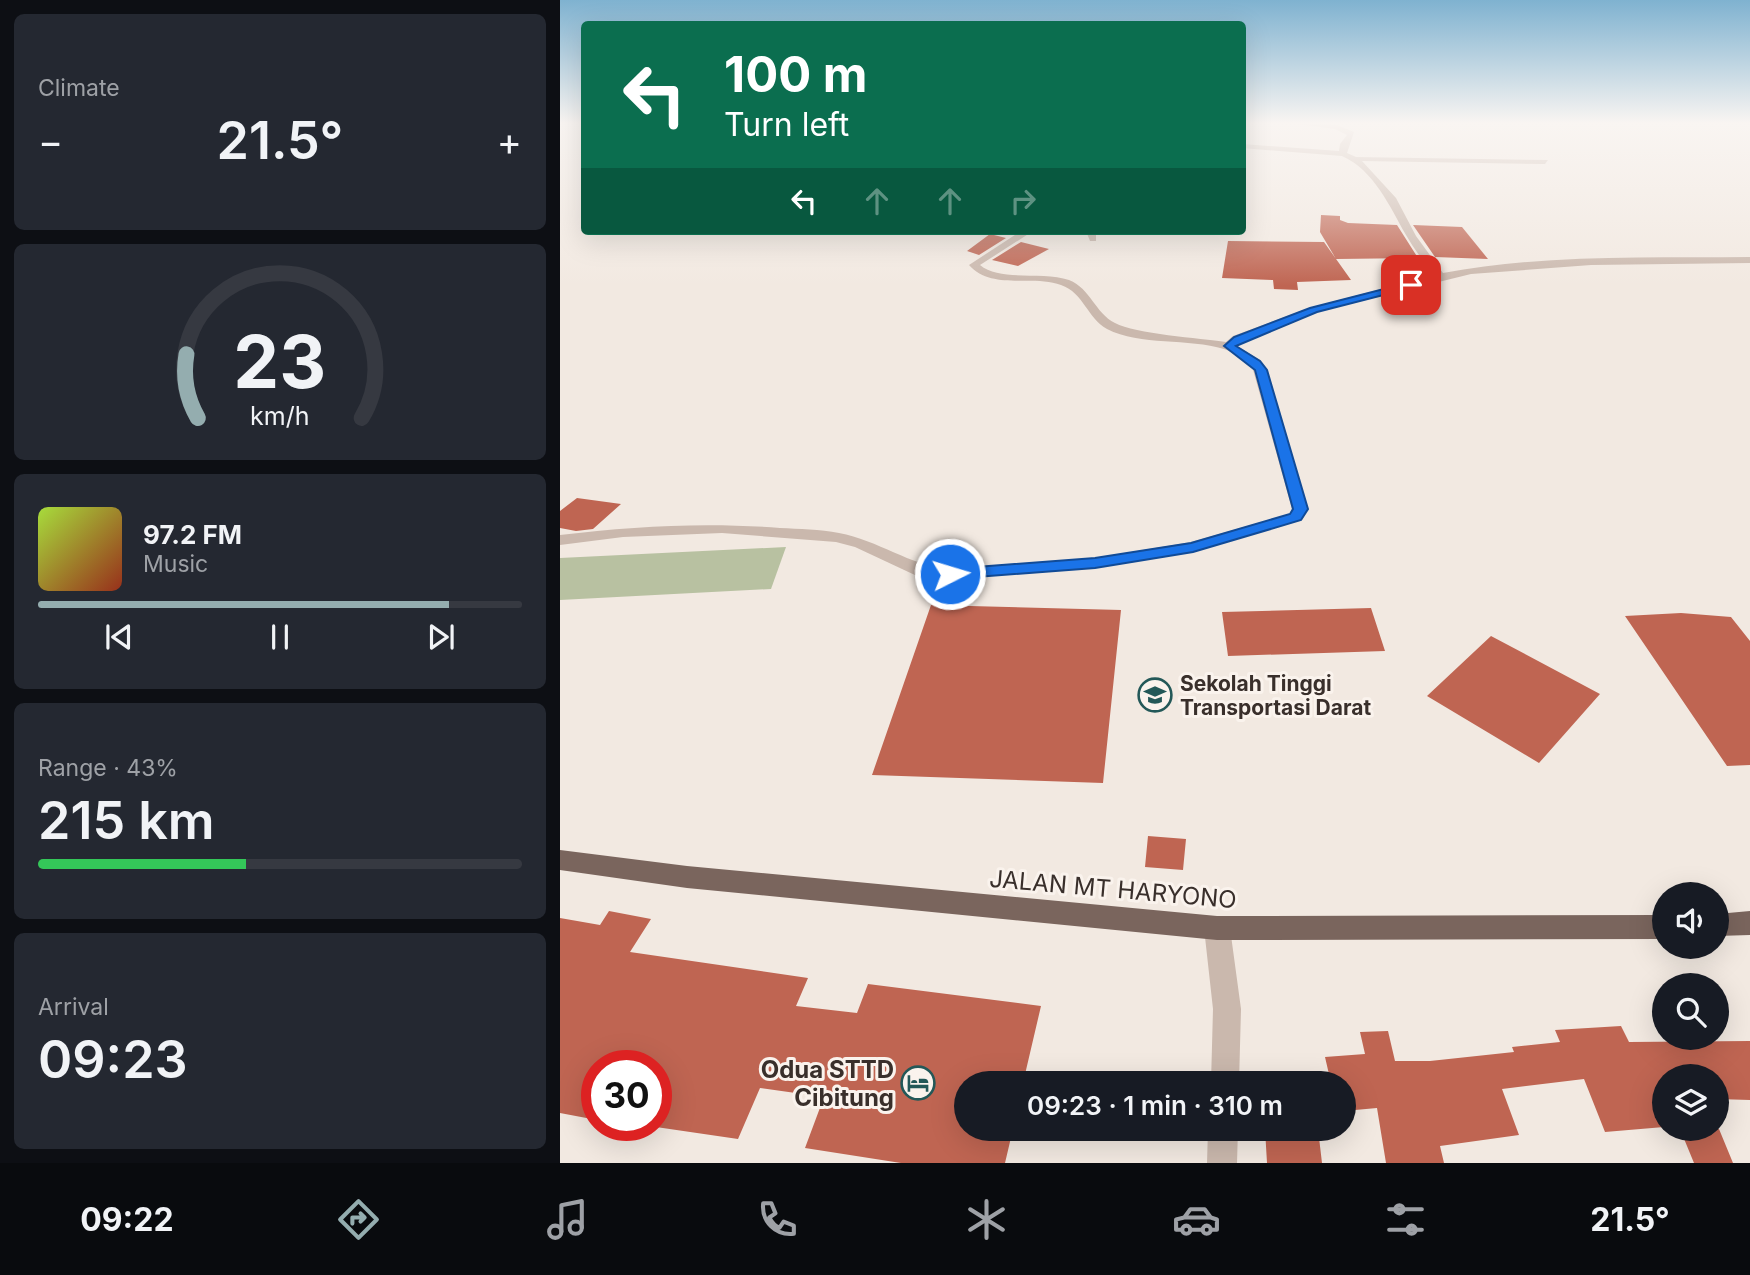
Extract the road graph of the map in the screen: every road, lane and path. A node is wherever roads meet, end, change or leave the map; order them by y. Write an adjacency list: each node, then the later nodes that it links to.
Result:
1 (1371, 177): 4 (street)
2 (1021, 235): 5 (street)
3 (1750, 260): 4 (street)
4 (1440, 276): 5 (street)
5 (1229, 346): 6 (street)
6 (560, 540)
7 (560, 860): 11 (main road, JALAN MT HARYONO)
8 (1750, 923): 9 (main road)
9 (1729, 924)
10 (1652, 927): 11 (main road, JALAN MT HARYONO)
11 (1217, 928): 12 (street)
12 (1225, 1071)
13 (1223, 1141): 14 (street)
14 (1222, 1163)

